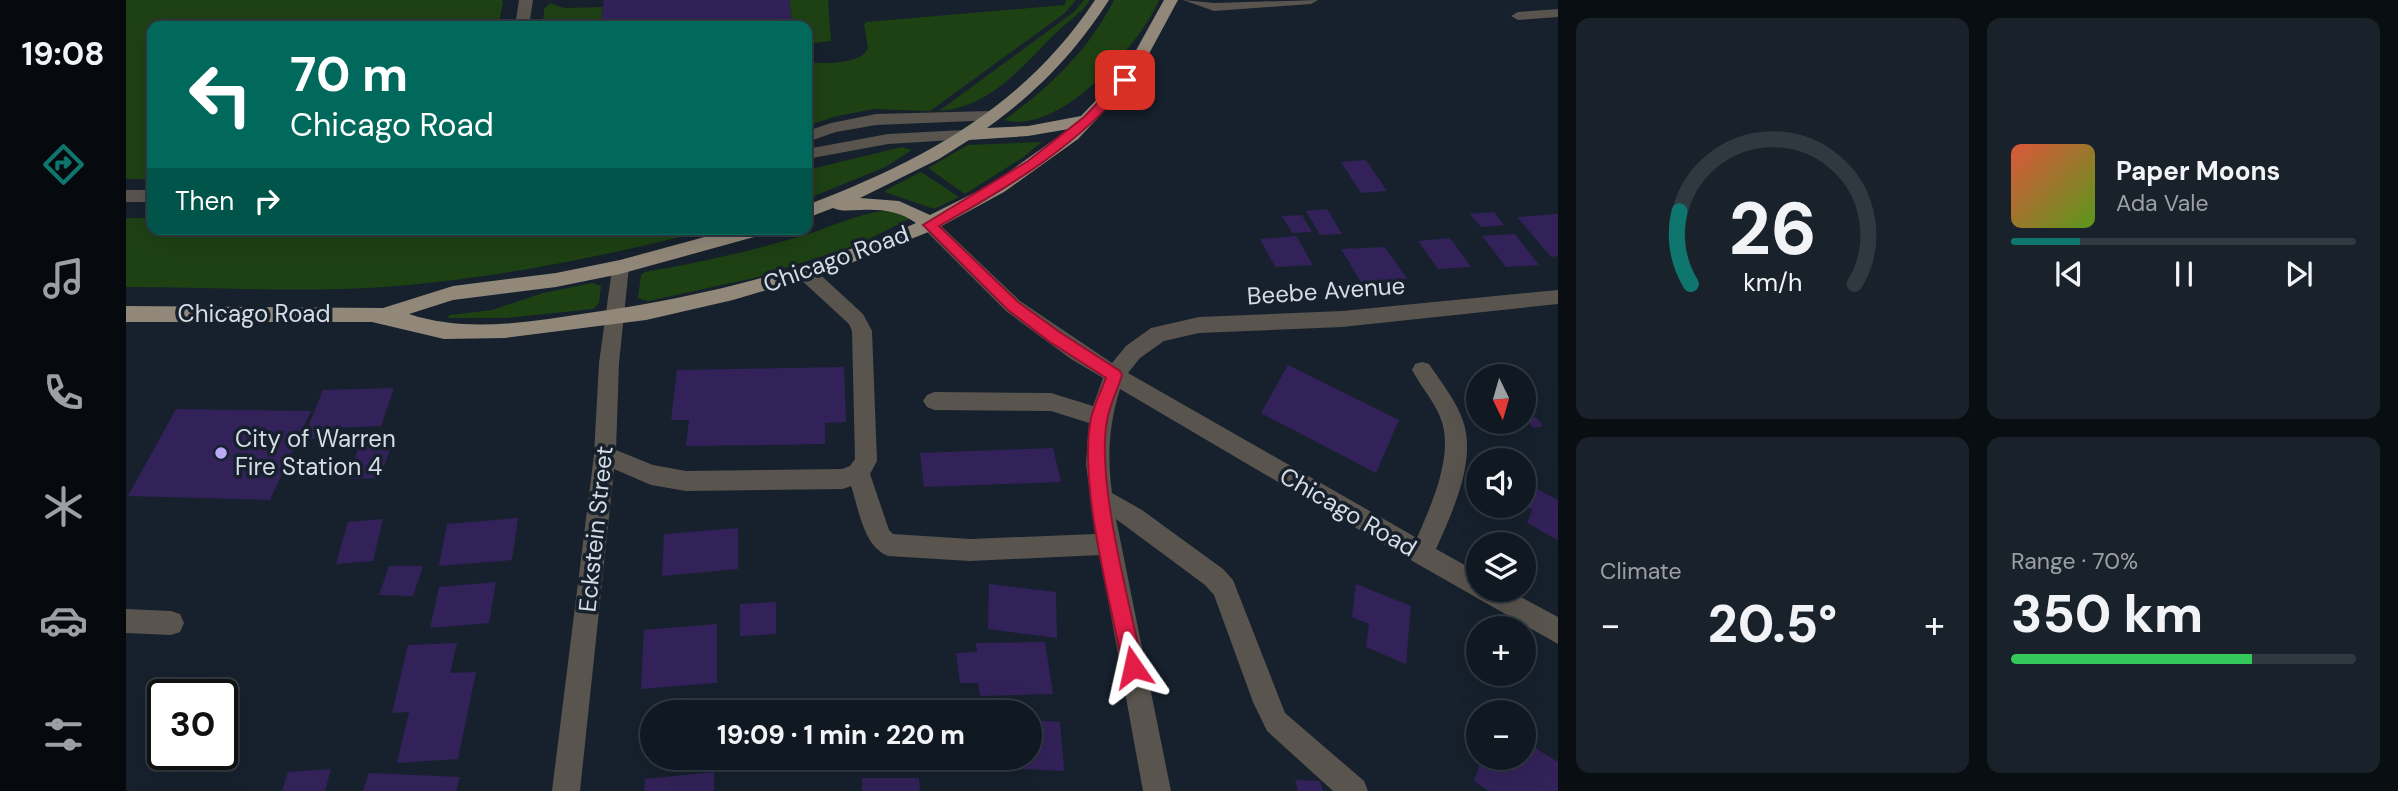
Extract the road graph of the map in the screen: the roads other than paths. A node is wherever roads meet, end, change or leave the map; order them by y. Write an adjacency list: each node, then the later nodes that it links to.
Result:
1 (526, 0): 8 (street)
2 (1102, 0): 9 (main road)
3 (1171, 0): 10 (main road)
4 (1190, 0): 5 (street)
5 (1311, 0)
6 (1558, 13): 7 (street)
7 (1518, 16)
8 (523, 21)
9 (991, 116): 11 (street); 12 (main road)
10 (1088, 120): 12 (main road); 17 (main road)
11 (812, 134)
12 (964, 135): 13 (street); 16 (main road)
13 (812, 153)
14 (126, 196): 15 (street)
15 (147, 196)
16 (814, 210): 17 (main road)
17 (930, 225): 20 (main road, Chicago Road); 26 (street, Chicago Road)
18 (737, 235): 19 (main road, Chicago Road)
19 (620, 267): 23 (main road, Chicago Road); 24 (street, Eckstein Street)
20 (806, 274): 24 (main road, Chicago Road); 30 (street)
21 (1558, 297): 26 (street, Beebe Avenue)
22 (126, 314): 23 (main road, Chicago Road)
23 (382, 315): 24 (main road, Chicago Road)
24 (616, 318): 29 (street, Eckstein Street)
25 (1422, 370): 33 (street)
26 (1114, 375): 28 (street); 33 (street, Chicago Road)
27 (934, 401): 28 (street)
28 (1100, 418): 31 (street)
29 (606, 455): 30 (street); 39 (street, Eckstein Street)
30 (858, 474): 32 (street)
31 (1102, 499): 32 (street); 41 (street)
32 (1109, 544): 40 (street)
33 (1422, 554): 34 (street, Chicago Road)
34 (1466, 579)
35 (1506, 602): 38 (street)
36 (126, 621): 37 (street)
37 (171, 623)
38 (1558, 631)
39 (566, 791)
40 (1157, 791)
41 (1354, 791)

